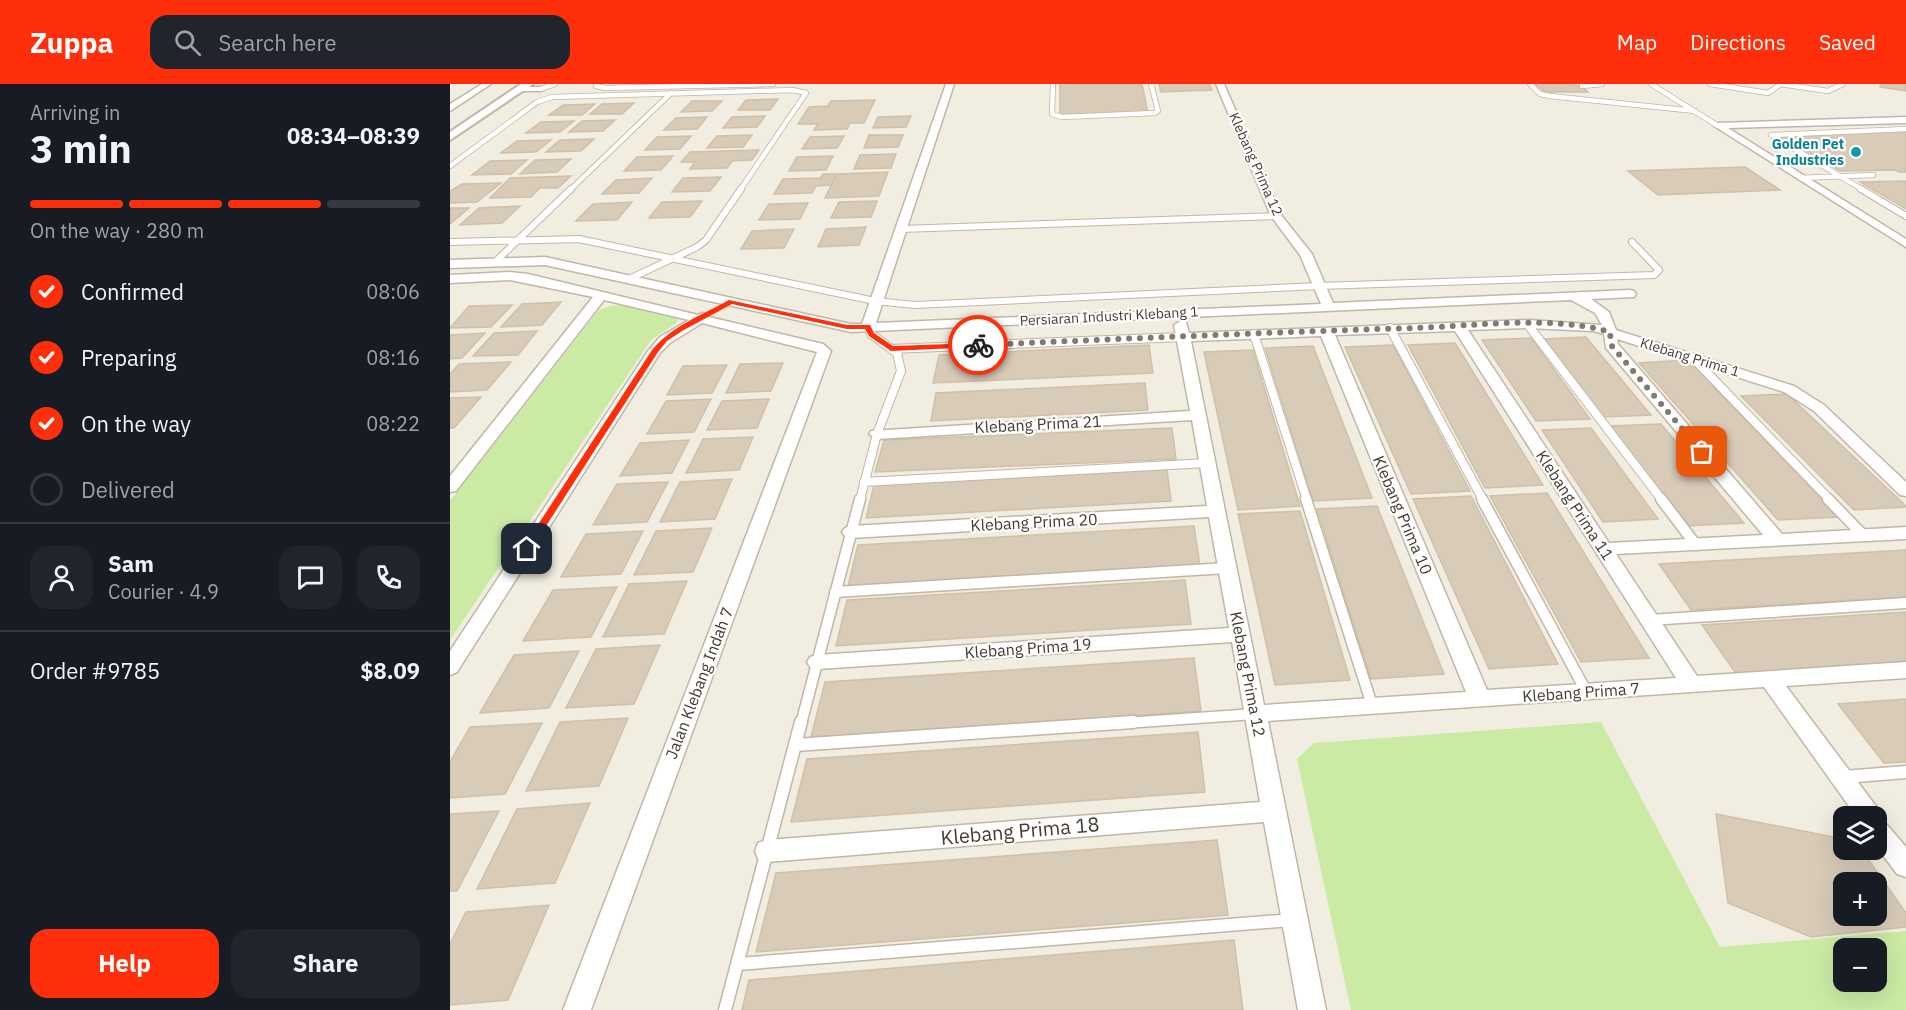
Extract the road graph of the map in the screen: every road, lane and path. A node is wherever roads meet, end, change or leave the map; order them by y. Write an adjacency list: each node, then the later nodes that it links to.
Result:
1 (487, 84): 19 (street)
2 (555, 84): 17 (lane)
3 (598, 84): 4 (lane)
4 (773, 84)
5 (950, 84): 31 (street)
6 (1053, 84): 7 (lane)
7 (1152, 84)
8 (1220, 84): 29 (street, Klebang Prima 12)
9 (1530, 84): 20 (lane)
10 (1602, 84): 15 (lane)
11 (1651, 84): 20 (lane)
12 (1710, 84): 13 (lane)
13 (1780, 84): 14 (lane)
14 (1843, 84)
15 (1582, 86)
16 (524, 87): 17 (street); 24 (street)
17 (541, 89)
18 (671, 93): 25 (lane); 33 (lane); 37 (lane)
19 (450, 108)
20 (1695, 111): 22 (lane)
21 (1906, 120): 22 (street)
22 (1718, 126): 28 (street)
23 (1906, 129): 27 (lane)
24 (450, 137)
25 (450, 166)
26 (1873, 175): 27 (lane)
27 (1839, 176): 28 (lane); 30 (lane)
28 (1800, 177): 32 (street)
29 (1276, 216): 31 (lane); 42 (street, Klebang Prima 12)
30 (1906, 216)
31 (901, 229): 47 (street)
32 (1901, 238): 36 (street)
33 (518, 240): 34 (lane); 37 (lane); 38 (lane)
34 (450, 242)
35 (1632, 242): 42 (lane)
36 (1906, 244)
37 (676, 258): 41 (lane); 47 (lane)
38 (489, 262): 39 (street, Persiaran Industri Klebang 1); 40 (street); 41 (street, Persiaran Industri Klebang 1)
39 (450, 264)
40 (456, 278): 43 (street); 45 (street)
41 (629, 279): 48 (street, Persiaran Industri Klebang 1)
42 (1319, 286): 47 (lane); 49 (street, Klebang Prima 12)
43 (450, 290)
44 (1630, 294): 46 (street, Persiaran Industri Klebang 1)
45 (601, 296): 51 (street); 66 (street)
46 (1568, 296): 49 (street, Persiaran Industri Klebang 1); 57 (street)
47 (874, 301): 54 (street)
48 (732, 302): 51 (street); 54 (street, Persiaran Industri Klebang 1)
49 (1328, 306): 50 (street, Persiaran Industri Klebang 1)
50 (1178, 312): 54 (street, Persiaran Industri Klebang 1); 59 (street, Klebang Prima 12)
51 (700, 318): 81 (street); 99 (street, Jalan Klebang Indah 7)
52 (1528, 324): 53 (street, Klebang Prima 1); 57 (street, Klebang Prima 1); 73 (lane)
53 (1459, 326): 55 (street, Klebang Prima 1); 74 (street, Klebang Prima 11)
54 (868, 327): 60 (lane)
55 (1390, 328): 56 (street, Klebang Prima 1); 85 (lane)
56 (1326, 331): 58 (street, Klebang Prima 1); 86 (street, Klebang Prima 10)
57 (1610, 332): 61 (street, Klebang Prima 1); 72 (street)
58 (1254, 334): 59 (street, Klebang Prima 1); 87 (lane)
59 (1184, 337): 60 (lane); 62 (street, Klebang Prima 12)
60 (891, 349): 63 (lane)
61 (1692, 357): 67 (street, Klebang Prima 1); 71 (lane)
62 (1198, 415): 63 (street, Klebang Prima 21); 64 (street, Klebang Prima 12)
63 (877, 434): 65 (lane)
64 (1207, 463): 65 (lane); 68 (street, Klebang Prima 12)
65 (864, 482): 69 (lane)
66 (450, 487)
67 (1906, 491)
68 (1217, 511): 69 (street, Klebang Prima 20); 75 (street, Klebang Prima 12)
69 (851, 532): 76 (lane)
70 (1906, 533): 71 (street)
71 (1863, 535): 72 (street)
72 (1778, 540): 73 (street)
73 (1696, 545): 74 (street)
74 (1604, 549): 78 (street, Klebang Prima 11)
75 (1227, 568): 76 (lane); 79 (street, Klebang Prima 12)
76 (835, 592): 80 (lane)
77 (1906, 603): 78 (lane)
78 (1650, 620): 84 (street, Klebang Prima 11)
79 (1240, 634): 80 (street, Klebang Prima 19); 88 (street, Klebang Prima 12)
80 (817, 662): 89 (lane)
81 (450, 667)
82 (1906, 670): 83 (street, Klebang Prima 7)
83 (1770, 680): 84 (street, Klebang Prima 7); 91 (street)
84 (1691, 684): 85 (street, Klebang Prima 7)
85 (1586, 691): 86 (street, Klebang Prima 7)
86 (1480, 699): 87 (street, Klebang Prima 7)
87 (1372, 705): 88 (street, Klebang Prima 7)
88 (1255, 714): 89 (lane); 93 (street, Klebang Prima 12)
89 (795, 745): 95 (lane)
90 (1906, 772): 91 (lane)
91 (1841, 777): 92 (street)
92 (1862, 806)
93 (1274, 811): 95 (street, Klebang Prima 18); 97 (street, Klebang Prima 12)
94 (1887, 840): 96 (street)
95 (767, 851): 98 (lane)
96 (1906, 866)
97 (1294, 920): 98 (lane); 101 (street, Klebang Prima 12)
98 (738, 964): 100 (lane)
99 (577, 1010)
100 (725, 1010)
101 (1312, 1010)

